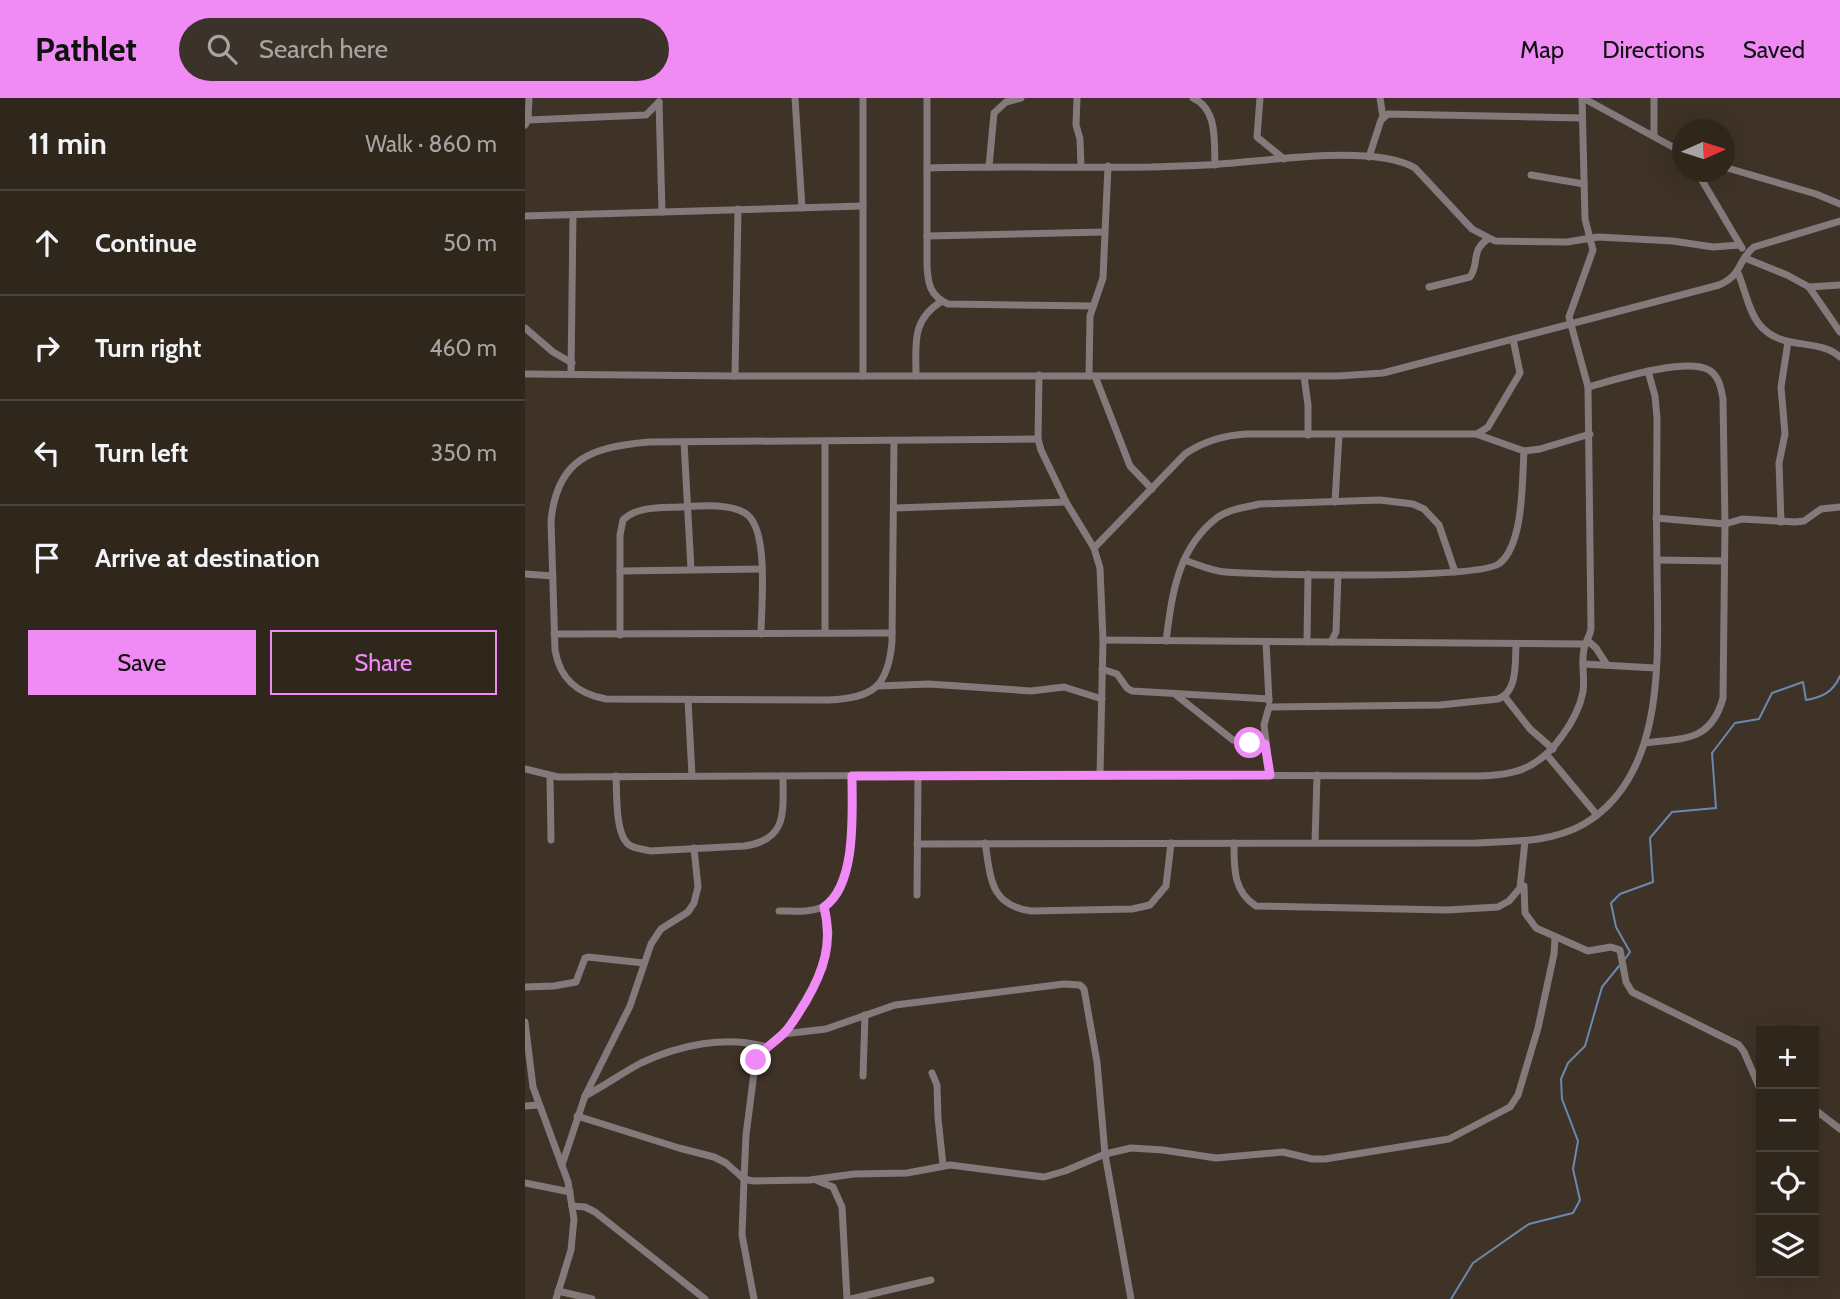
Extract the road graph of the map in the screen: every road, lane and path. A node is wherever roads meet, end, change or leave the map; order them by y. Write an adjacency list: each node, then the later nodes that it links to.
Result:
1 (529, 98): 15 (street)
2 (795, 98): 31 (street)
3 (863, 98): 30 (street)
4 (927, 98): 24 (street)
5 (1021, 98): 22 (street)
6 (1077, 98): 23 (street)
7 (1193, 98): 20 (street)
8 (1260, 98): 19 (street)
9 (1380, 98): 13 (street)
10 (1583, 98): 14 (street); 16 (street)
11 (1654, 98): 16 (street)
12 (659, 100): 15 (street); 33 (street)
13 (1383, 117): 14 (street); 18 (street)
14 (1581, 118): 28 (street)
15 (526, 122)
16 (1654, 136): 17 (street)
17 (1672, 146)
18 (1369, 157): 19 (street); 40 (street)
19 (1283, 159): 20 (street)
20 (1215, 165): 21 (street)
21 (1108, 166): 23 (street); 37 (street)
22 (989, 167): 23 (street); 24 (street)
23 (1080, 167)
24 (927, 168): 38 (street)
25 (1735, 170): 29 (street)
26 (1531, 175): 28 (street)
27 (1703, 182): 41 (street)
28 (1584, 184): 39 (street)
29 (1840, 204)
30 (863, 206): 31 (street); 61 (street)
31 (802, 208): 32 (street)
32 (738, 209): 33 (street); 60 (street)
33 (662, 212): 34 (street)
34 (573, 215): 35 (street); 55 (street)
35 (525, 216)
36 (1840, 221): 42 (street)
37 (1104, 232): 38 (street); 48 (street)
38 (927, 236): 47 (street)
39 (1590, 238): 40 (street); 41 (street); 49 (street)
40 (1488, 239): 45 (street)
41 (1740, 245): 42 (street)
42 (1746, 256): 43 (street); 46 (street)
43 (1738, 273): 49 (street); 53 (street)
44 (1840, 285): 46 (street)
45 (1429, 287)
46 (1809, 287): 51 (street)
47 (942, 302): 48 (street); 62 (street)
48 (1093, 306): 63 (street)
49 (1570, 323): 52 (street); 65 (street)
50 (525, 328): 55 (street)
51 (1840, 332)
52 (1513, 339): 64 (street); 66 (street)
53 (1788, 342): 54 (street); 82 (street)
54 (1840, 357)
55 (572, 363): 58 (street)
56 (1648, 371): 65 (street); 81 (street); 83 (street)
57 (525, 374): 58 (street)
58 (571, 374): 60 (street)
59 (1039, 375): 62 (street); 63 (street); 70 (street)
60 (735, 376): 61 (street)
61 (863, 376): 62 (street)
62 (916, 376)
63 (1092, 376): 64 (street); 75 (street)
64 (1304, 376): 68 (street)
65 (1588, 387): 67 (street)
66 (1476, 434): 69 (street); 74 (street)
67 (1590, 434): 74 (street); 106 (street)
68 (1308, 435): 69 (street); 75 (street)
69 (1339, 435): 77 (street)
70 (1038, 439): 72 (street); 76 (street)
71 (825, 441): 72 (street); 73 (street); 96 (street)
72 (894, 441): 80 (street)
73 (684, 442): 78 (street); 95 (street)
74 (1524, 451): 91 (street)
75 (1152, 489): 84 (street)
76 (1066, 502): 80 (street); 84 (street)
77 (1335, 502): 85 (street); 91 (street)
78 (688, 506): 88 (street); 89 (street); 90 (street)
79 (1840, 507): 82 (street)
80 (895, 508): 99 (street)
81 (1657, 518): 83 (street); 86 (street)
82 (1781, 522): 83 (street)
83 (1725, 524): 87 (street)
84 (1094, 548): 101 (street)
85 (1184, 559): 93 (street); 102 (street)
86 (1657, 560): 87 (street); 110 (street)
87 (1724, 561): 118 (street)
88 (691, 569): 89 (street); 90 (street)
89 (761, 569): 98 (street)
90 (620, 571): 100 (street)
91 (1455, 572): 94 (street)
92 (525, 574): 95 (street)
93 (1308, 574): 94 (street); 104 (street)
94 (1338, 575): 105 (street)
95 (552, 576): 97 (street)
96 (825, 633): 98 (street); 99 (street)
97 (554, 634): 100 (street); 116 (street)
98 (761, 634): 100 (street)
99 (892, 634): 112 (street)
100 (620, 635)
101 (1103, 640): 102 (street); 111 (street)
102 (1166, 641): 103 (street)
103 (1266, 642): 104 (street); 117 (street)
104 (1307, 642): 105 (street)
105 (1331, 642): 107 (street)
106 (1586, 642): 107 (street); 108 (street); 109 (street)
107 (1516, 644): 114 (street)
108 (1583, 664): 109 (street); 120 (street)
109 (1607, 665): 110 (street)
110 (1656, 668): 118 (street)
111 (1102, 669): 113 (street); 115 (street)
112 (878, 686): 115 (street); 116 (street)
113 (1175, 694): 117 (street); 119 (street)
114 (1505, 697): 117 (street); 120 (street)
115 (1102, 699): 122 (street)
116 (688, 700): 127 (street)
117 (1269, 703): 119 (street)
118 (1645, 743): 131 (street)
119 (1265, 744): 123 (street)
120 (1550, 752): 124 (street); 131 (street)
121 (525, 769): 125 (street)
122 (1100, 775): 123 (street); 130 (street)
123 (1270, 775): 124 (street)
124 (1317, 775): 136 (street)
125 (550, 776): 126 (street); 132 (street)
126 (616, 776): 127 (street); 139 (street)
127 (692, 776): 128 (street)
128 (783, 776): 129 (street); 139 (street)
129 (852, 776): 130 (street); 142 (street)
130 (918, 776): 137 (street)
131 (1597, 815): 133 (street)
132 (551, 840)
133 (1525, 841): 136 (street); 140 (street)
134 (1171, 843): 135 (street); 138 (street); 138 (street)
135 (1234, 843): 136 (street); 140 (street)
136 (1315, 843)
137 (917, 844): 138 (street); 141 (street)
138 (985, 844)
139 (694, 848): 145 (street)
140 (1522, 878): 144 (street)
141 (916, 895)
142 (824, 907): 143 (street); 149 (street)
143 (779, 911)
144 (1555, 938): 153 (street); 160 (street)
145 (644, 964): 146 (street); 154 (street)
146 (525, 987)
147 (865, 1015): 149 (street); 152 (street); 160 (street)
148 (525, 1022): 155 (street)
149 (783, 1035): 150 (street)
150 (767, 1047): 154 (street); 163 (street)
151 (932, 1073): 162 (street)
152 (863, 1076)
153 (1760, 1089)
154 (585, 1096): 158 (street)
155 (538, 1105): 156 (street); 161 (street)
156 (525, 1106)
157 (1819, 1113): 159 (street)
158 (577, 1116): 161 (street); 163 (street)
159 (1840, 1129)
160 (1105, 1154): 162 (street); 174 (street)
161 (562, 1165): 166 (street)
162 (943, 1165): 164 (street)
163 (744, 1179): 164 (street); 172 (street)
164 (810, 1180): 173 (street)
165 (525, 1183): 166 (street)
166 (570, 1192): 167 (street)
167 (572, 1206): 169 (street); 171 (street)
168 (931, 1280): 173 (street)
169 (557, 1295): 170 (street)
170 (592, 1299)
171 (705, 1299)
172 (754, 1299)
173 (849, 1299)
174 (1131, 1299)

